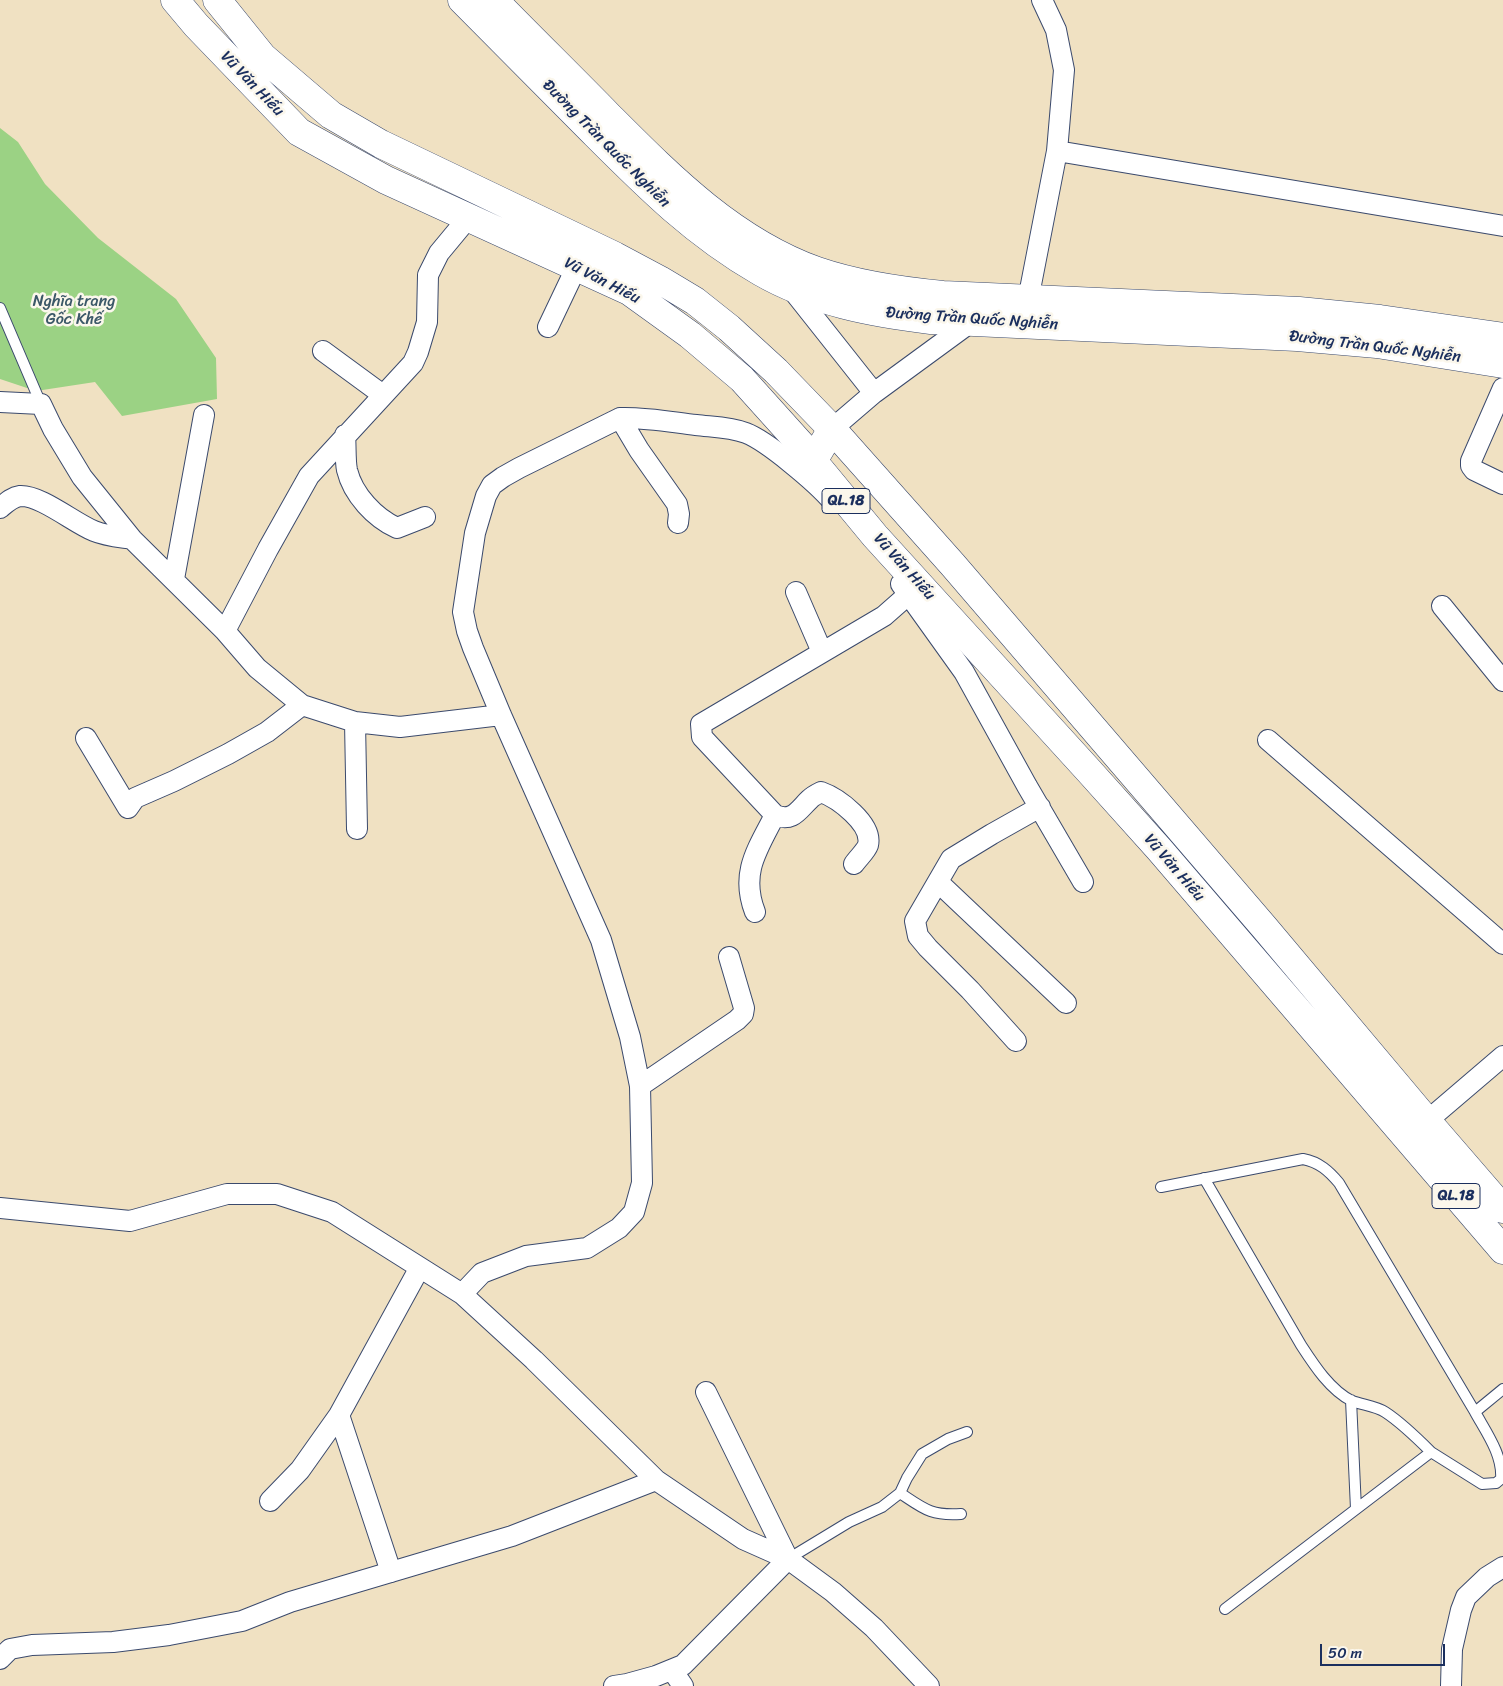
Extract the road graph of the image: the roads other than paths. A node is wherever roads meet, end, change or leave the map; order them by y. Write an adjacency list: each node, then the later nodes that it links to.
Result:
1 (175, 0): 7 (main road, Vũ Văn Hiếu / QL.18)
2 (217, 0): 25 (main road, Vũ Văn Hiếu / QL.18)
3 (494, 0): 11 (main road, Đường Trần Quốc Nghiễn)
4 (1042, 0): 6 (street)
5 (464, 1): 10 (main road, Đường Trần Quốc Nghiễn)
6 (1057, 151): 8 (street); 11 (street)
7 (468, 218): 9 (main road, Vũ Văn Hiếu / QL.18); 20 (street)
8 (1503, 226)
9 (577, 266): 14 (street); 27 (main road, Vũ Văn Hiếu / QL.18)
10 (788, 284): 13 (main road, Đường Trần Quốc Nghiễn); 19 (street)
11 (1028, 300): 15 (main road, Đường Trần Quốc Nghiễn)
12 (0, 308): 22 (lane)
13 (971, 322): 17 (main road, Đường Trần Quốc Nghiễn); 19 (street)
14 (548, 327)
15 (1503, 337)
16 (323, 351): 20 (street)
17 (1503, 364)
18 (1503, 388): 28 (street)
19 (874, 393): 25 (street)
20 (383, 395): 26 (street)
21 (0, 402): 22 (street)
22 (41, 404): 32 (street)
23 (204, 415): 34 (street)
24 (620, 418): 31 (street); 33 (street); 42 (street)
25 (832, 429): 27 (main road); 59 (main road, Vũ Văn Hiếu / QL.18)
26 (345, 435): 30 (street); 38 (street)
27 (813, 461): 33 (main road, Vũ Văn Hiếu / QL.18)
28 (1503, 484)
29 (0, 508): 32 (street)
30 (425, 517)
31 (678, 523)
32 (132, 539): 34 (street)
33 (871, 539): 36 (street); 64 (main road, Vũ Văn Hiếu / QL.18)
34 (174, 579): 38 (street)
35 (796, 592): 39 (street)
36 (909, 594): 39 (street); 46 (street)
37 (1442, 606): 40 (street)
38 (225, 631): 41 (street)
39 (822, 652): 47 (street)
40 (1503, 681)
41 (302, 705): 43 (street); 44 (street)
42 (501, 715): 43 (street); 58 (street)
43 (355, 722): 48 (street)
44 (86, 738)
45 (1268, 740): 53 (street)
46 (1040, 808): 50 (street); 51 (street)
47 (775, 815): 49 (street); 52 (street)
48 (358, 829)
49 (854, 864)
50 (938, 882): 55 (street); 56 (street)
51 (1083, 882)
52 (755, 912)
53 (1503, 944)
54 (729, 957): 58 (street)
55 (1066, 1002)
56 (1016, 1041)
57 (1503, 1056): 59 (street)
58 (640, 1086): 66 (street)
59 (1427, 1121): 63 (main road, Vũ Văn Hiếu / QL.18)
60 (1204, 1178): 61 (lane); 69 (lane); 70 (lane)
61 (1161, 1187)
62 (0, 1208): 65 (street)
63 (1503, 1208)
64 (1503, 1250)
65 (419, 1268): 66 (street); 71 (street)
66 (462, 1294): 74 (street)
67 (1503, 1389): 70 (lane)
68 (706, 1392): 79 (street)
69 (1351, 1400): 73 (lane); 77 (lane)
70 (1475, 1412): 73 (lane)
71 (339, 1414): 76 (street); 81 (street)
72 (967, 1432): 75 (lane)
73 (1432, 1452): 77 (lane)
74 (656, 1480): 79 (street); 81 (street)
75 (900, 1493): 78 (lane); 79 (lane)
76 (270, 1502)
77 (1356, 1509): 82 (lane)
78 (961, 1514)
79 (788, 1559): 84 (street); 86 (street)
80 (1503, 1567): 87 (street)
81 (390, 1572): 83 (street)
82 (1225, 1609)
83 (0, 1659)
84 (677, 1678): 85 (street)
85 (614, 1686)
86 (929, 1686)
87 (1451, 1686)

